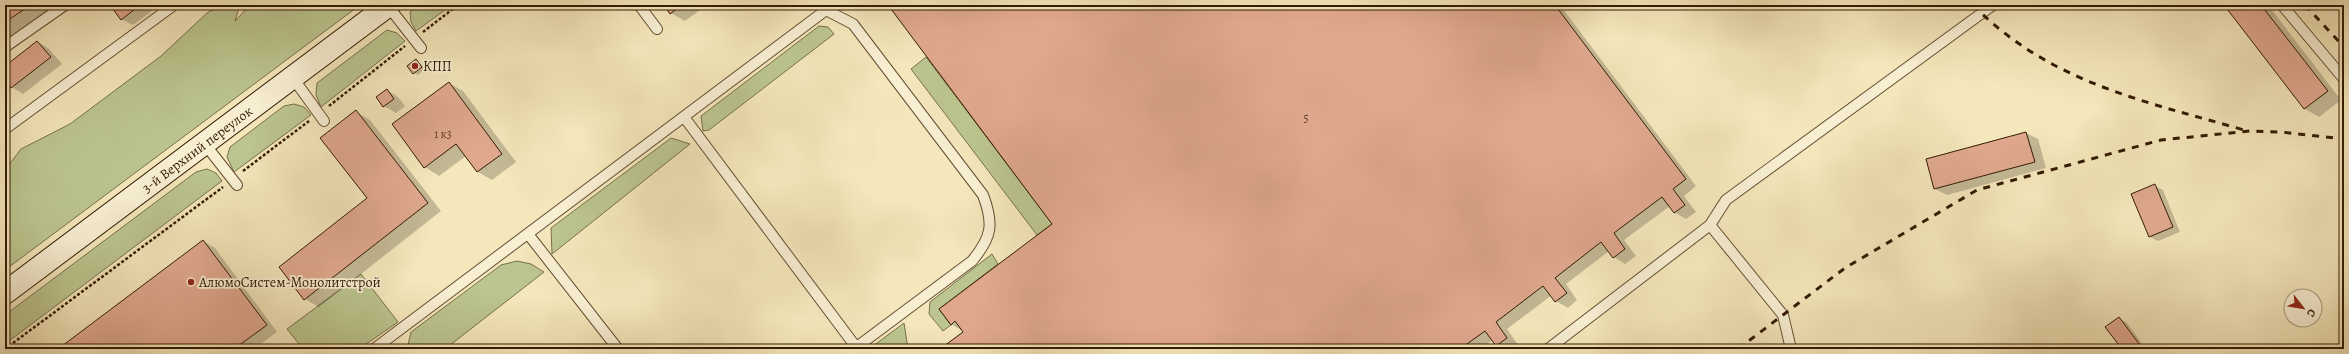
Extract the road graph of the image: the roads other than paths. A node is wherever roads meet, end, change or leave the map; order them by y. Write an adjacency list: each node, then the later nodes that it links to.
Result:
1 (65, 5): 9 (lane)
2 (174, 5): 15 (lane)
3 (389, 5): 10 (lane); 11 (street, 3-й Верхний переулок)
4 (639, 5): 8 (lane)
5 (1993, 5): 18 (lane)
6 (2282, 5): 12 (lane)
7 (824, 8): 13 (lane); 21 (lane)
8 (657, 29)
9 (5, 47)
10 (421, 48)
11 (293, 78): 14 (lane); 16 (street, 3-й Верхний переулок)
12 (2344, 79)
13 (684, 117): 19 (lane); 21 (lane)
14 (324, 120)
15 (5, 129)
16 (204, 144): 17 (lane); 20 (street, 3-й Верхний переулок)
17 (237, 185)
18 (1710, 225): 24 (lane); 25 (lane)
19 (528, 234): 22 (lane); 23 (lane)
20 (5, 293)
21 (855, 348)
22 (374, 349)
23 (618, 349)
24 (1548, 349)
25 (1791, 349)

